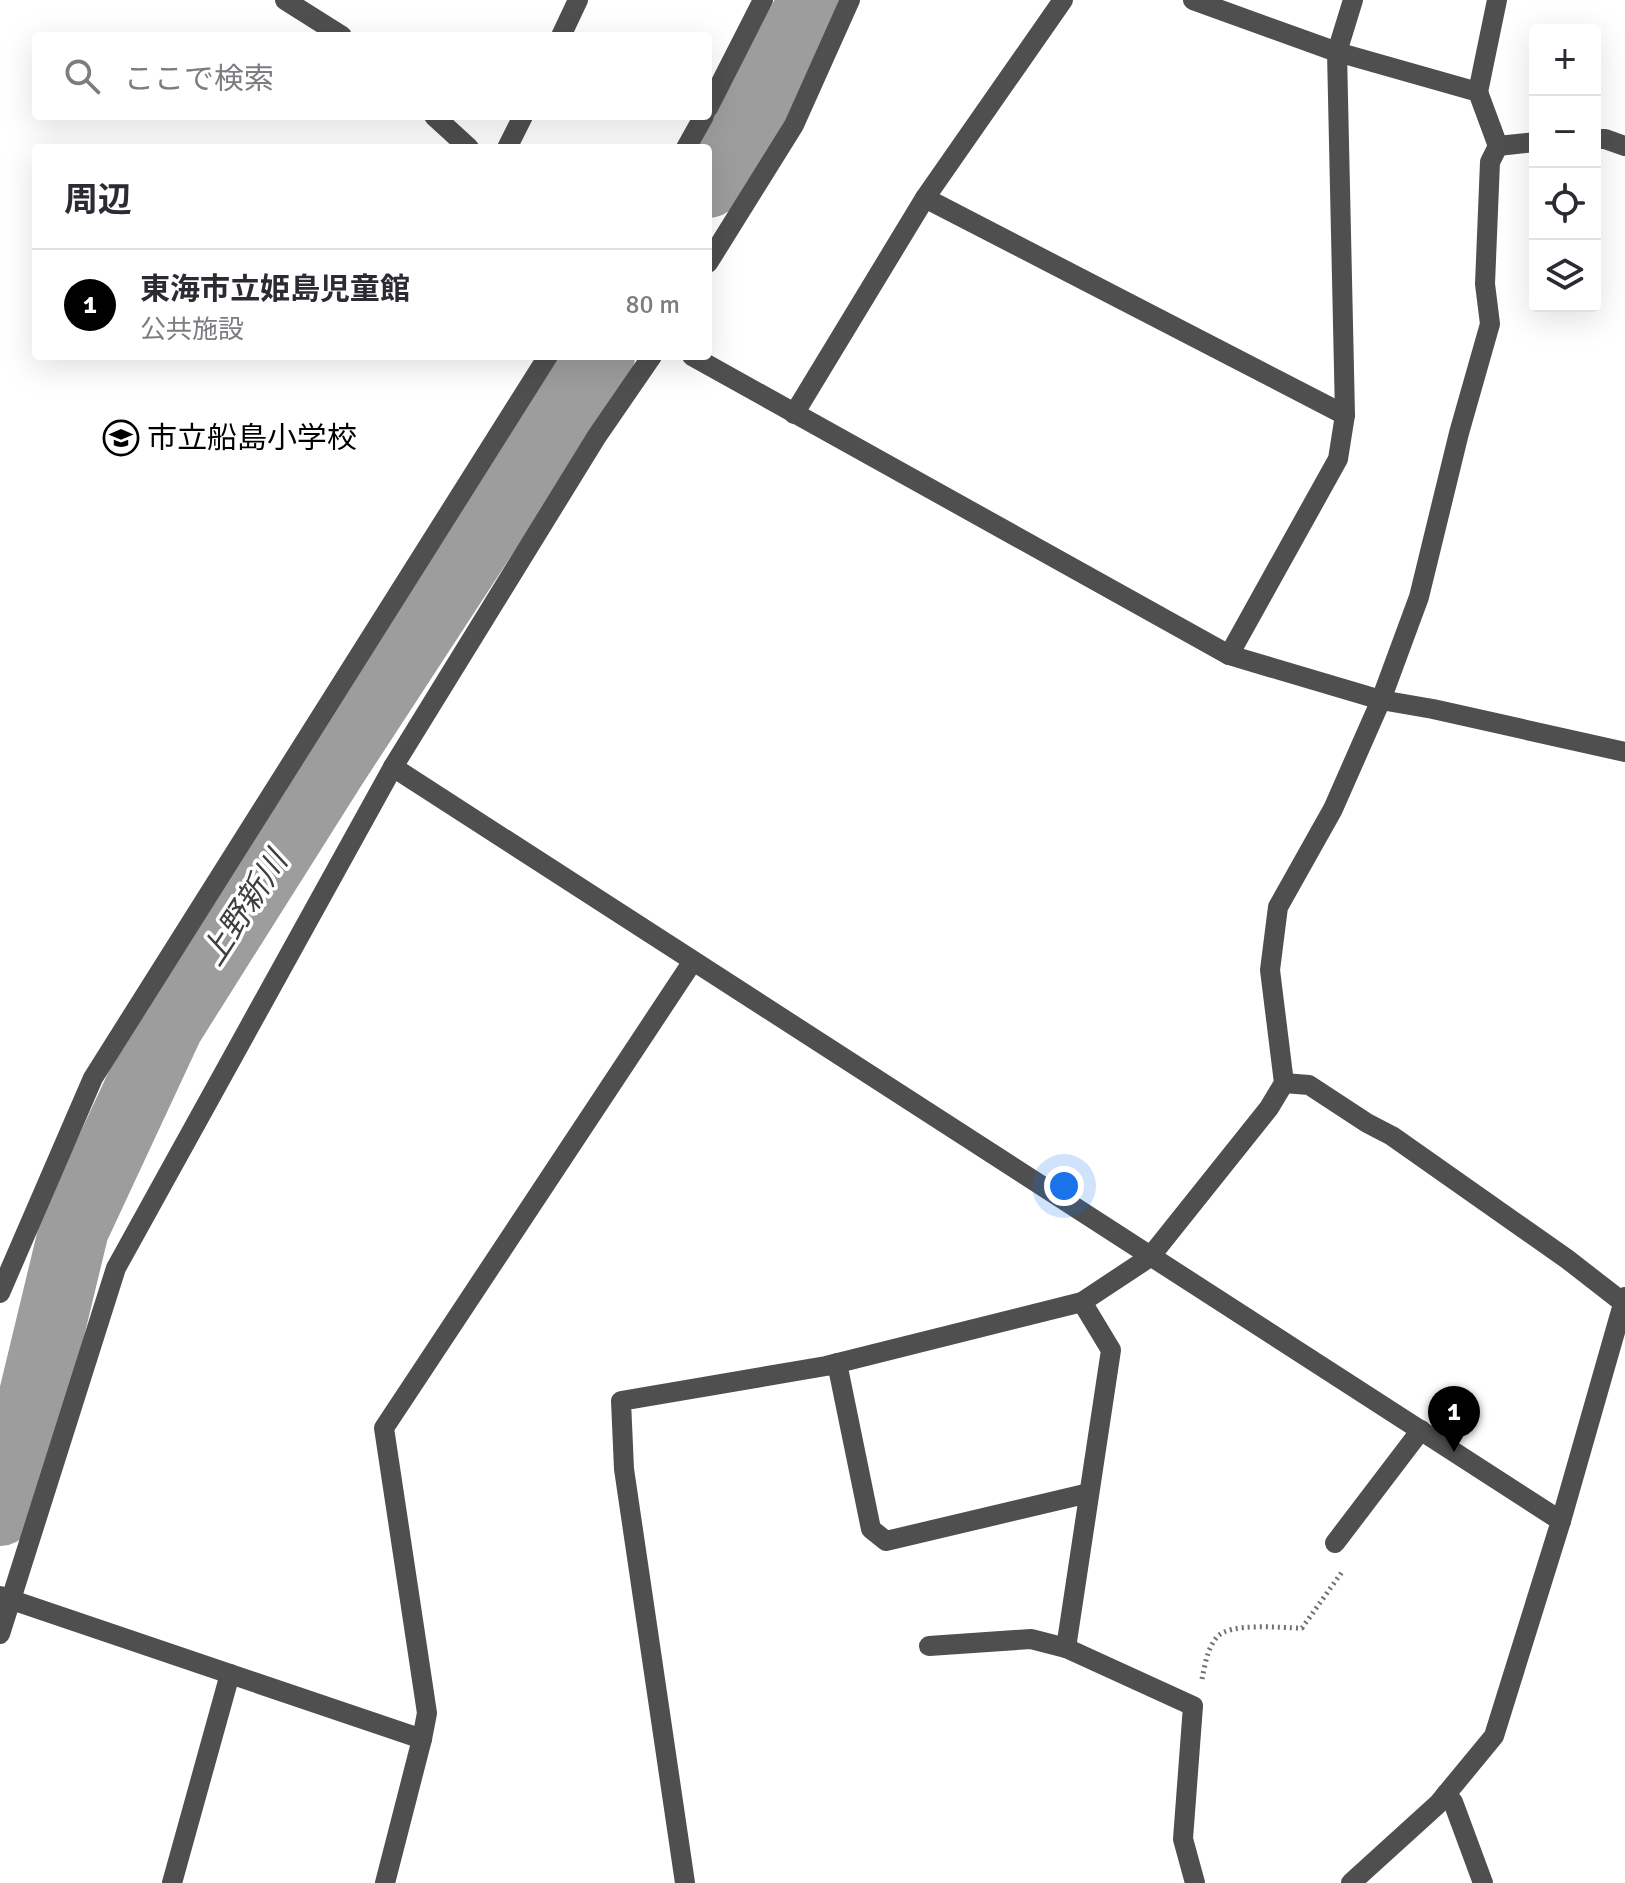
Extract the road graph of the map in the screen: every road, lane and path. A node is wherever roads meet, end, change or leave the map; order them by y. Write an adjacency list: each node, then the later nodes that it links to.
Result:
1 (285, 0): 9 (street)
2 (578, 0): 10 (street)
3 (763, 0): 13 (street)
4 (850, 0): 25 (street)
5 (1063, 0): 24 (street)
6 (1193, 0): 11 (street)
7 (1353, 0): 11 (street)
8 (1497, 0): 12 (street)
9 (336, 32)
10 (563, 32)
11 (1337, 52): 12 (street); 30 (street)
12 (1478, 92): 22 (street)
13 (712, 100)
14 (438, 120): 19 (street)
15 (521, 120): 20 (street)
16 (702, 120): 21 (street)
17 (1601, 139): 23 (street)
18 (1529, 143): 22 (street)
19 (465, 144)
20 (509, 144)
21 (688, 144)
22 (1498, 146): 32 (street)
23 (1625, 146)
24 (925, 198): 29 (street); 30 (street)
25 (712, 257)
26 (545, 360): 38 (street)
27 (649, 360): 34 (street)
28 (699, 360): 29 (street)
29 (794, 414): 31 (street)
30 (1345, 415): 31 (street)
31 (1229, 655): 32 (street)
32 (1381, 700): 33 (street); 36 (street)
33 (1625, 752)
34 (393, 767): 35 (street); 47 (street)
35 (693, 961): 37 (street); 53 (street)
36 (1284, 1083): 37 (street); 40 (street)
37 (1150, 1257): 39 (street); 42 (street)
38 (0, 1293)
39 (1082, 1302): 41 (street); 43 (street)
40 (1625, 1302): 44 (street)
41 (837, 1363): 43 (street); 57 (street)
42 (1421, 1430): 44 (street); 45 (street)
43 (1089, 1493): 50 (street)
44 (1561, 1521): 54 (street)
45 (1335, 1543)
46 (1343, 1571): 52 (path)
47 (5, 1597): 48 (street); 51 (street)
48 (0, 1634)
49 (929, 1646): 50 (street)
50 (1066, 1648): 52 (street)
51 (230, 1674): 53 (street); 55 (street)
52 (1193, 1706): 58 (street)
53 (422, 1739): 56 (street)
54 (1446, 1794): 59 (street); 60 (street)
55 (172, 1883)
56 (385, 1883)
57 (685, 1883)
58 (1195, 1883)
59 (1351, 1883)
60 (1483, 1883)

